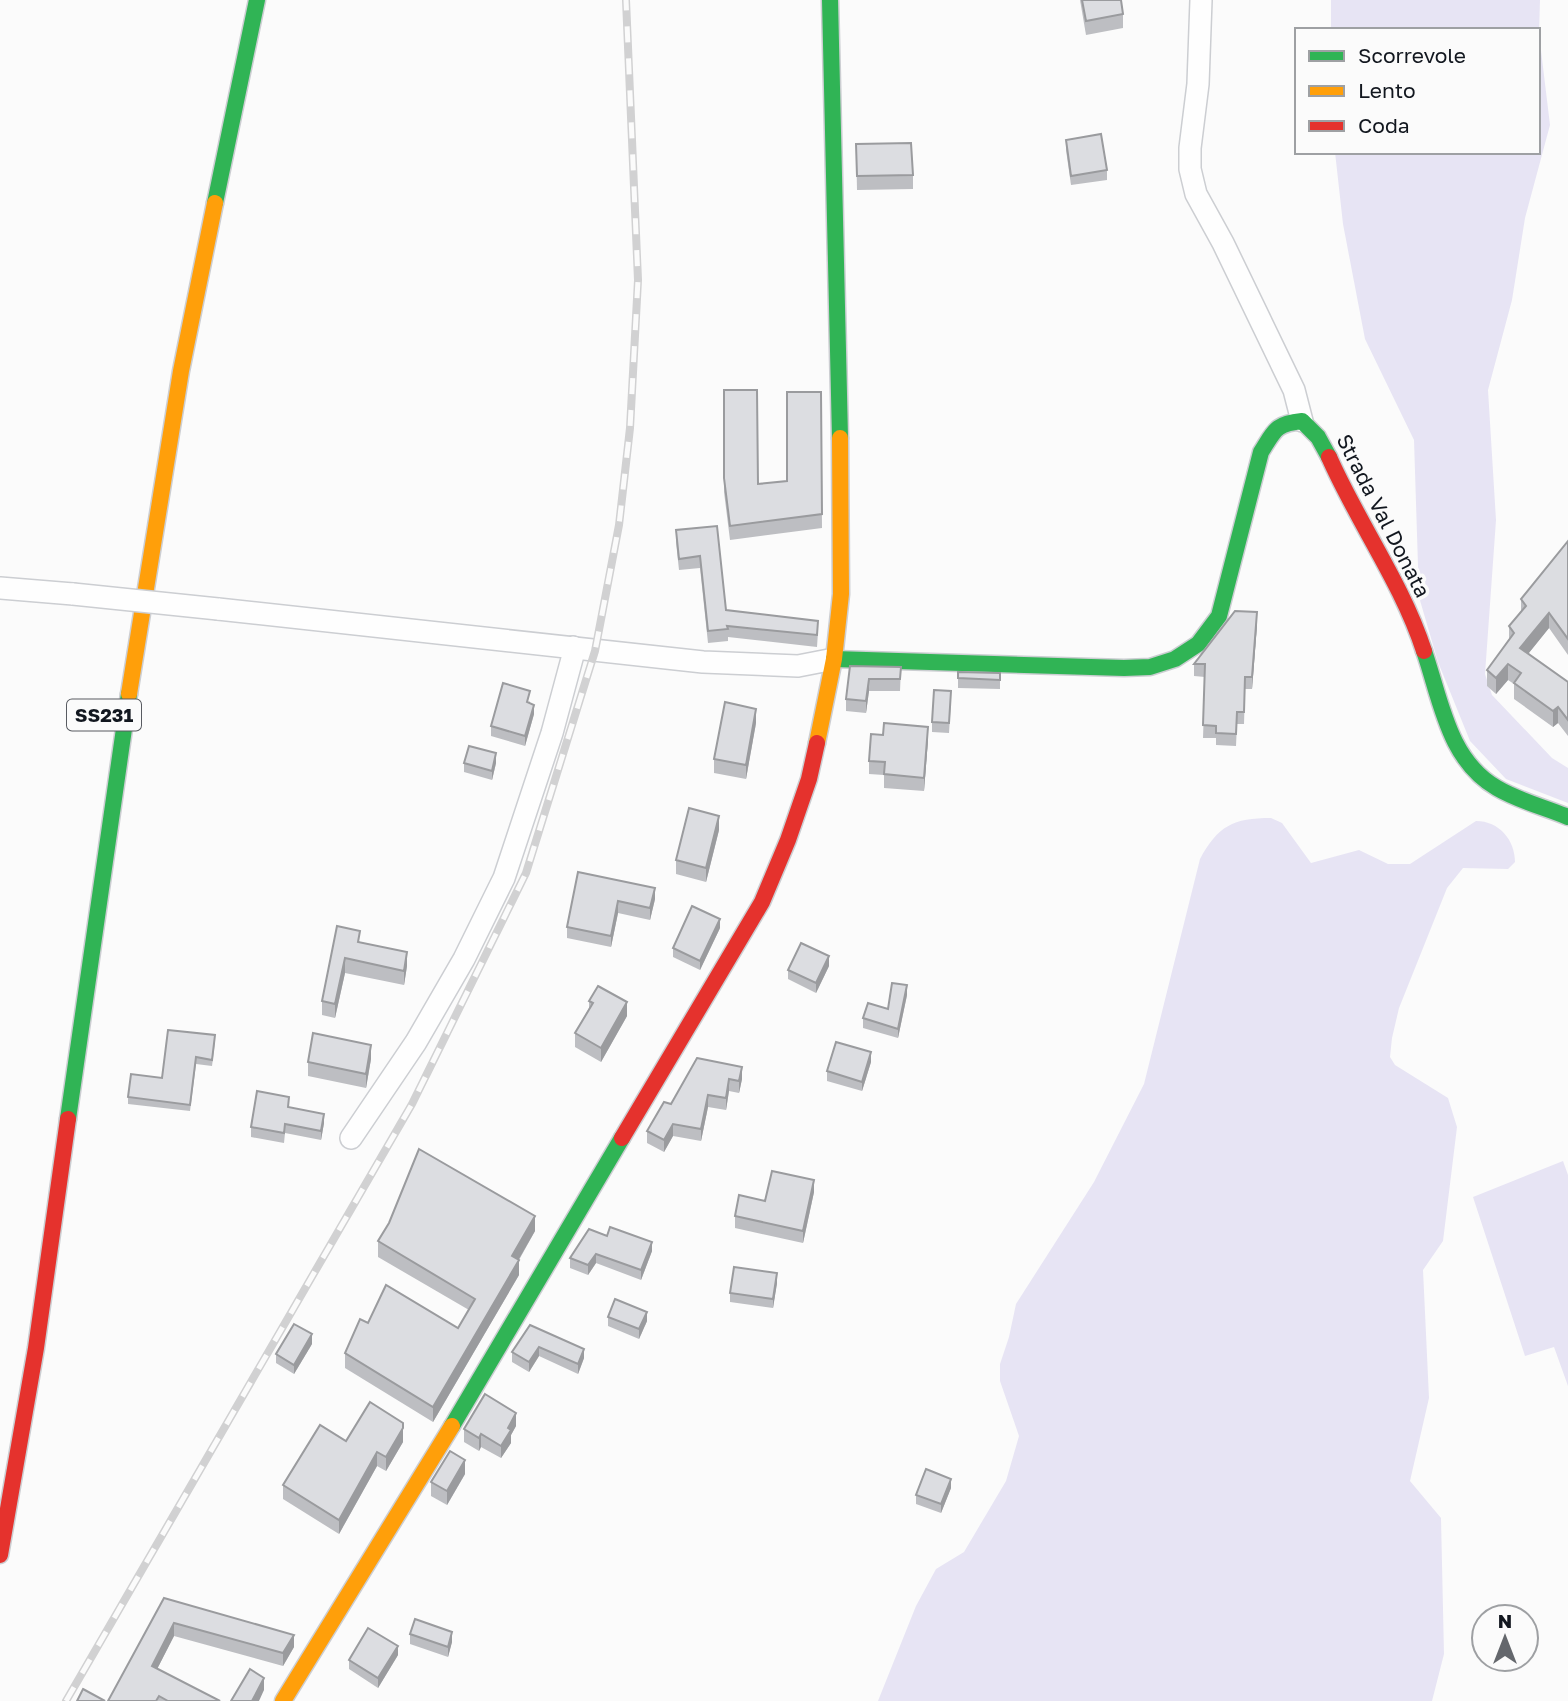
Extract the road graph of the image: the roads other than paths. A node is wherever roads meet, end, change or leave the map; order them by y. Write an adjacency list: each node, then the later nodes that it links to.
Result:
1 (257, 0): 12 (main road, SS231)
2 (830, 0): 9 (main road)
3 (1201, 0): 4 (street)
4 (1302, 421): 9 (main road); 10 (main road, Strada Val Donata)
5 (124, 582): 7 (main road)
6 (0, 588): 8 (street, bridge)
7 (120, 609)
8 (573, 647): 9 (street); 11 (street)
9 (834, 659): 13 (main road)
10 (1568, 817)
11 (351, 1138)
12 (0, 1555)
13 (283, 1701)

